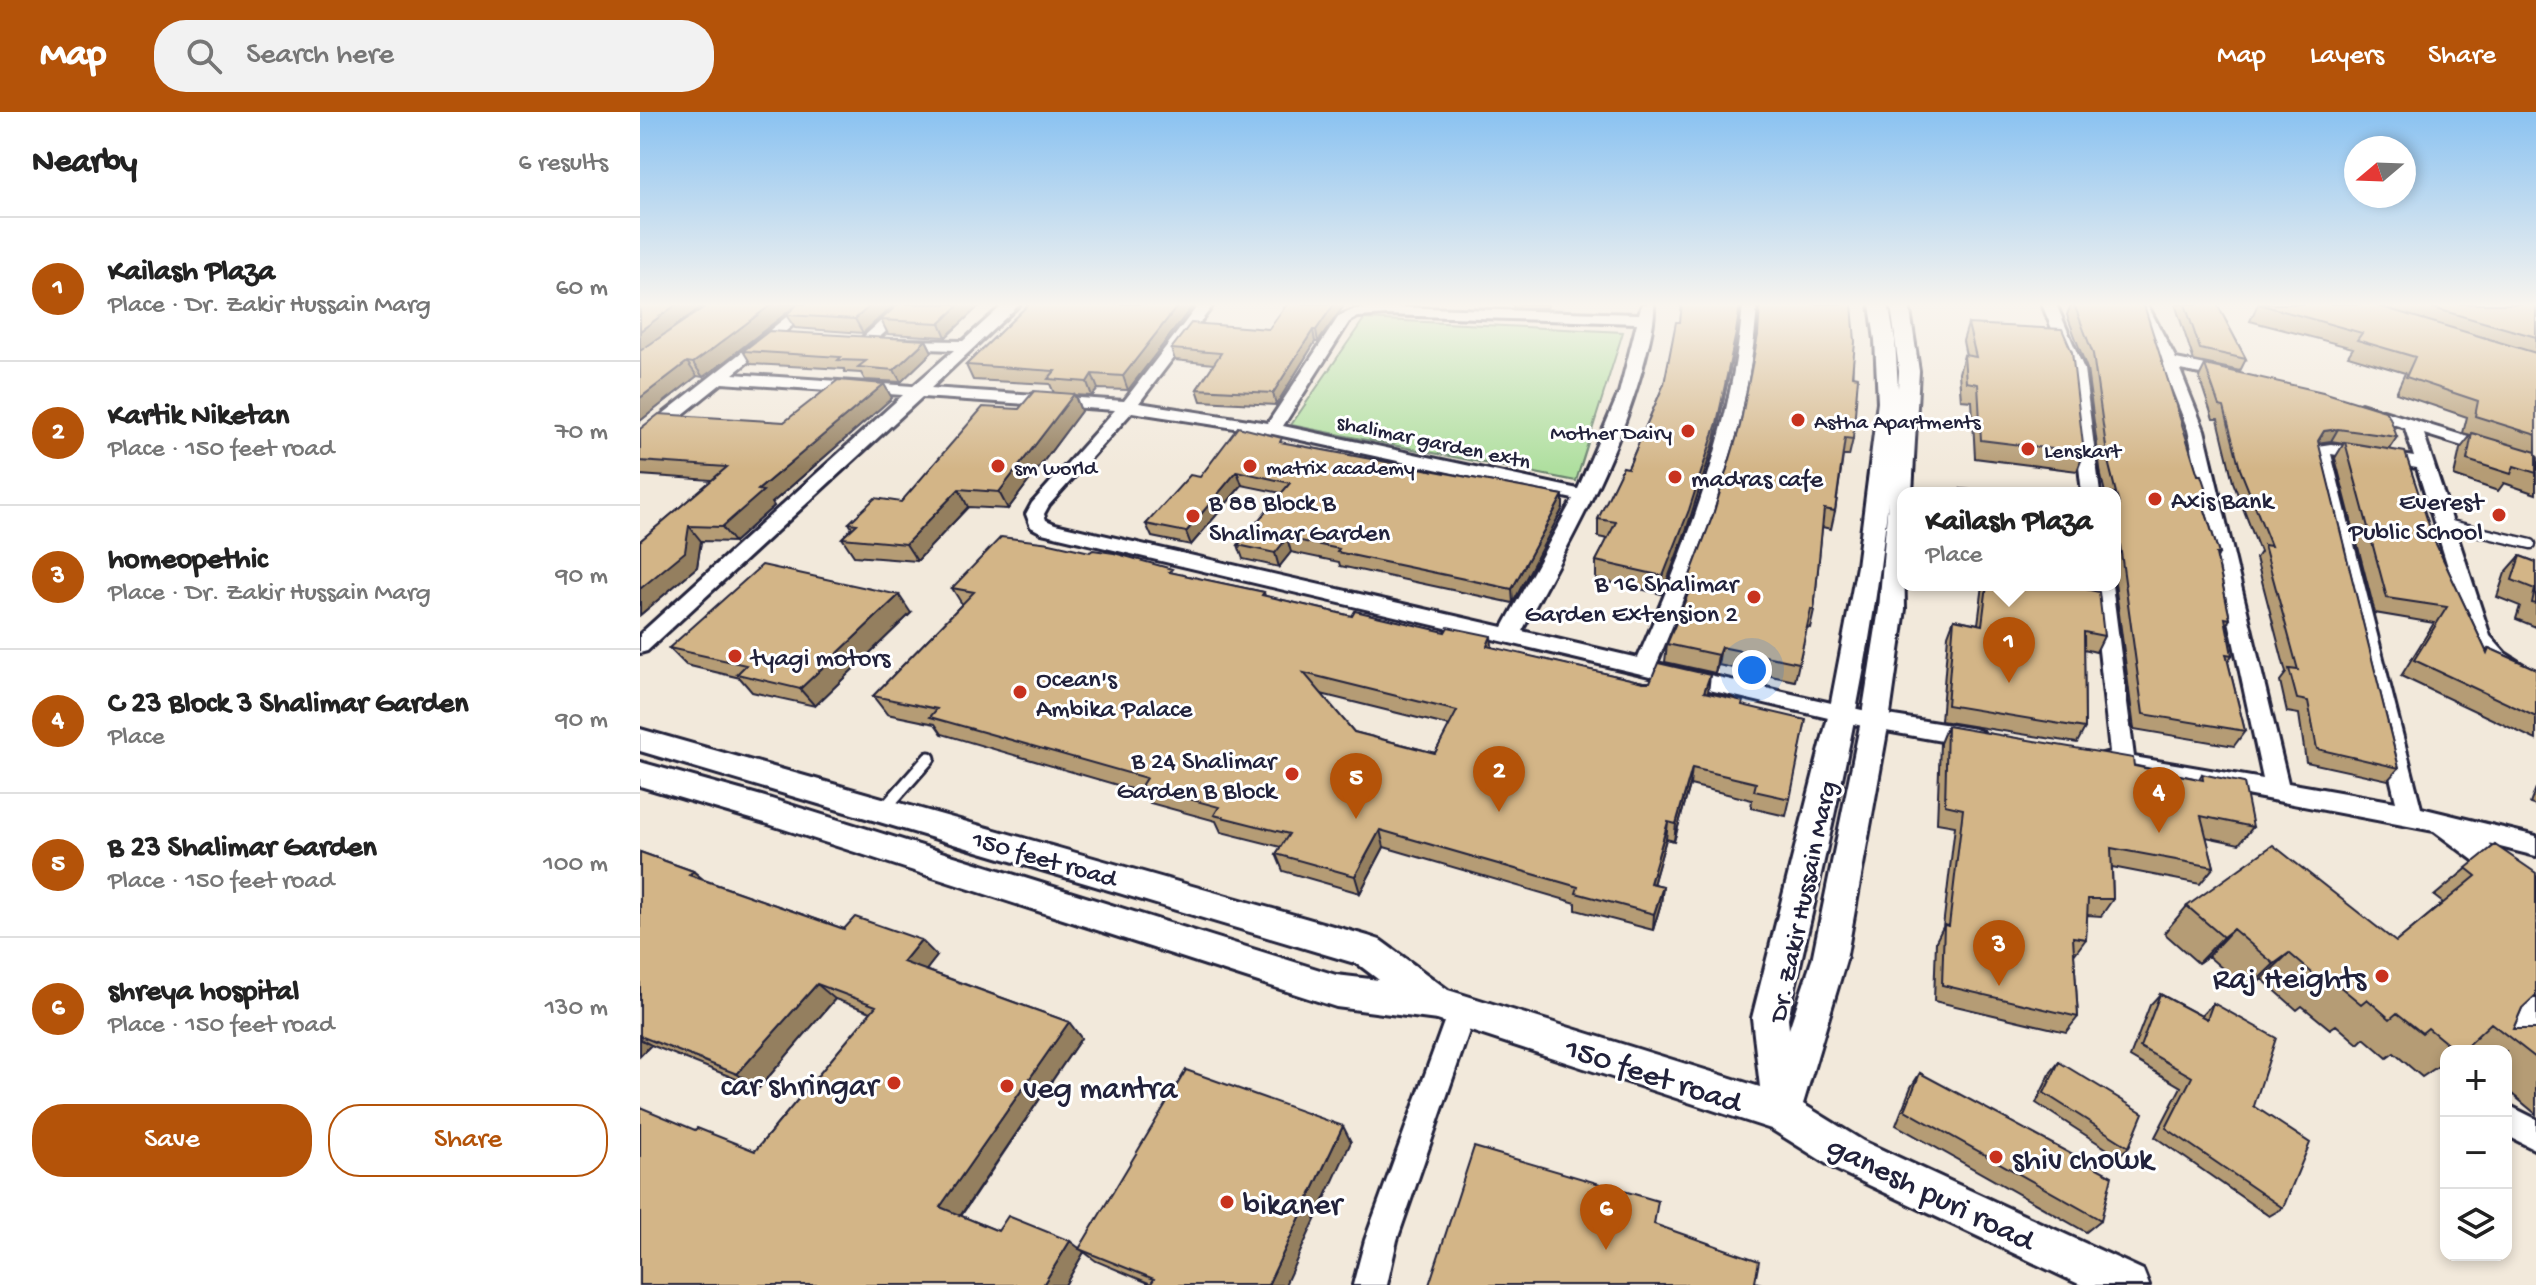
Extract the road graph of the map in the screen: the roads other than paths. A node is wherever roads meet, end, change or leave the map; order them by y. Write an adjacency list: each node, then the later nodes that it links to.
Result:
1 (748, 359): 13 (street)
2 (951, 359): 14 (street)
3 (1165, 359): 15 (street)
4 (1318, 359): 18 (street)
5 (1634, 359): 24 (street)
6 (1744, 359): 31 (street)
7 (1886, 359): 33 (street, Dr. Zakir Hussain Marg)
8 (1907, 359): 22 (street, Dr. Zakir Hussain Marg)
9 (2072, 359): 23 (street)
10 (2168, 359): 11 (street)
11 (2170, 363): 12 (street); 41 (street)
12 (2241, 377)
13 (719, 378): 14 (street, shalimar garden extn); 19 (street)
14 (918, 390): 15 (street, shalimar garden extn); 30 (street)
15 (1128, 406): 18 (street, shalimar garden extn); 29 (street)
16 (2351, 406): 17 (street)
17 (2412, 424): 20 (street); 21 (street)
18 (1273, 429): 24 (street, shalimar garden extn)
19 (640, 440)
20 (2423, 464): 25 (street); 43 (street)
21 (2536, 464)
22 (1901, 487)
23 (2090, 487)
24 (1586, 496): 29 (street)
25 (2442, 523): 27 (lane); 32 (street)
26 (1897, 539): 34 (street, Dr. Zakir Hussain Marg)
27 (2531, 544)
28 (2103, 591): 39 (street)
29 (1510, 634): 31 (street)
30 (640, 646)
31 (1645, 666): 33 (street)
32 (2536, 683)
33 (1843, 713): 34 (street); 49 (street, Dr. Zakir Hussain Marg)
34 (1875, 721): 36 (street); 49 (street, Dr. Zakir Hussain Marg)
35 (640, 740): 42 (street, 150 feet road)
36 (1999, 742)
37 (2077, 756): 39 (street)
38 (929, 758): 42 (lane)
39 (2123, 764): 41 (street)
40 (640, 774): 46 (street, 150 feet road)
41 (2277, 789): 43 (street)
42 (883, 810): 46 (street, 150 feet road)
43 (2422, 817): 44 (street); 45 (street)
44 (2536, 846)
45 (2536, 892)
46 (1449, 1007): 49 (street, 150 feet road); 52 (street)
47 (2536, 1011): 48 (street)
48 (2498, 1045)
49 (1781, 1113): 53 (street, ganesh puri road)
50 (2512, 1122): 51 (street)
51 (2536, 1135)
52 (1370, 1285)
53 (2128, 1285)

